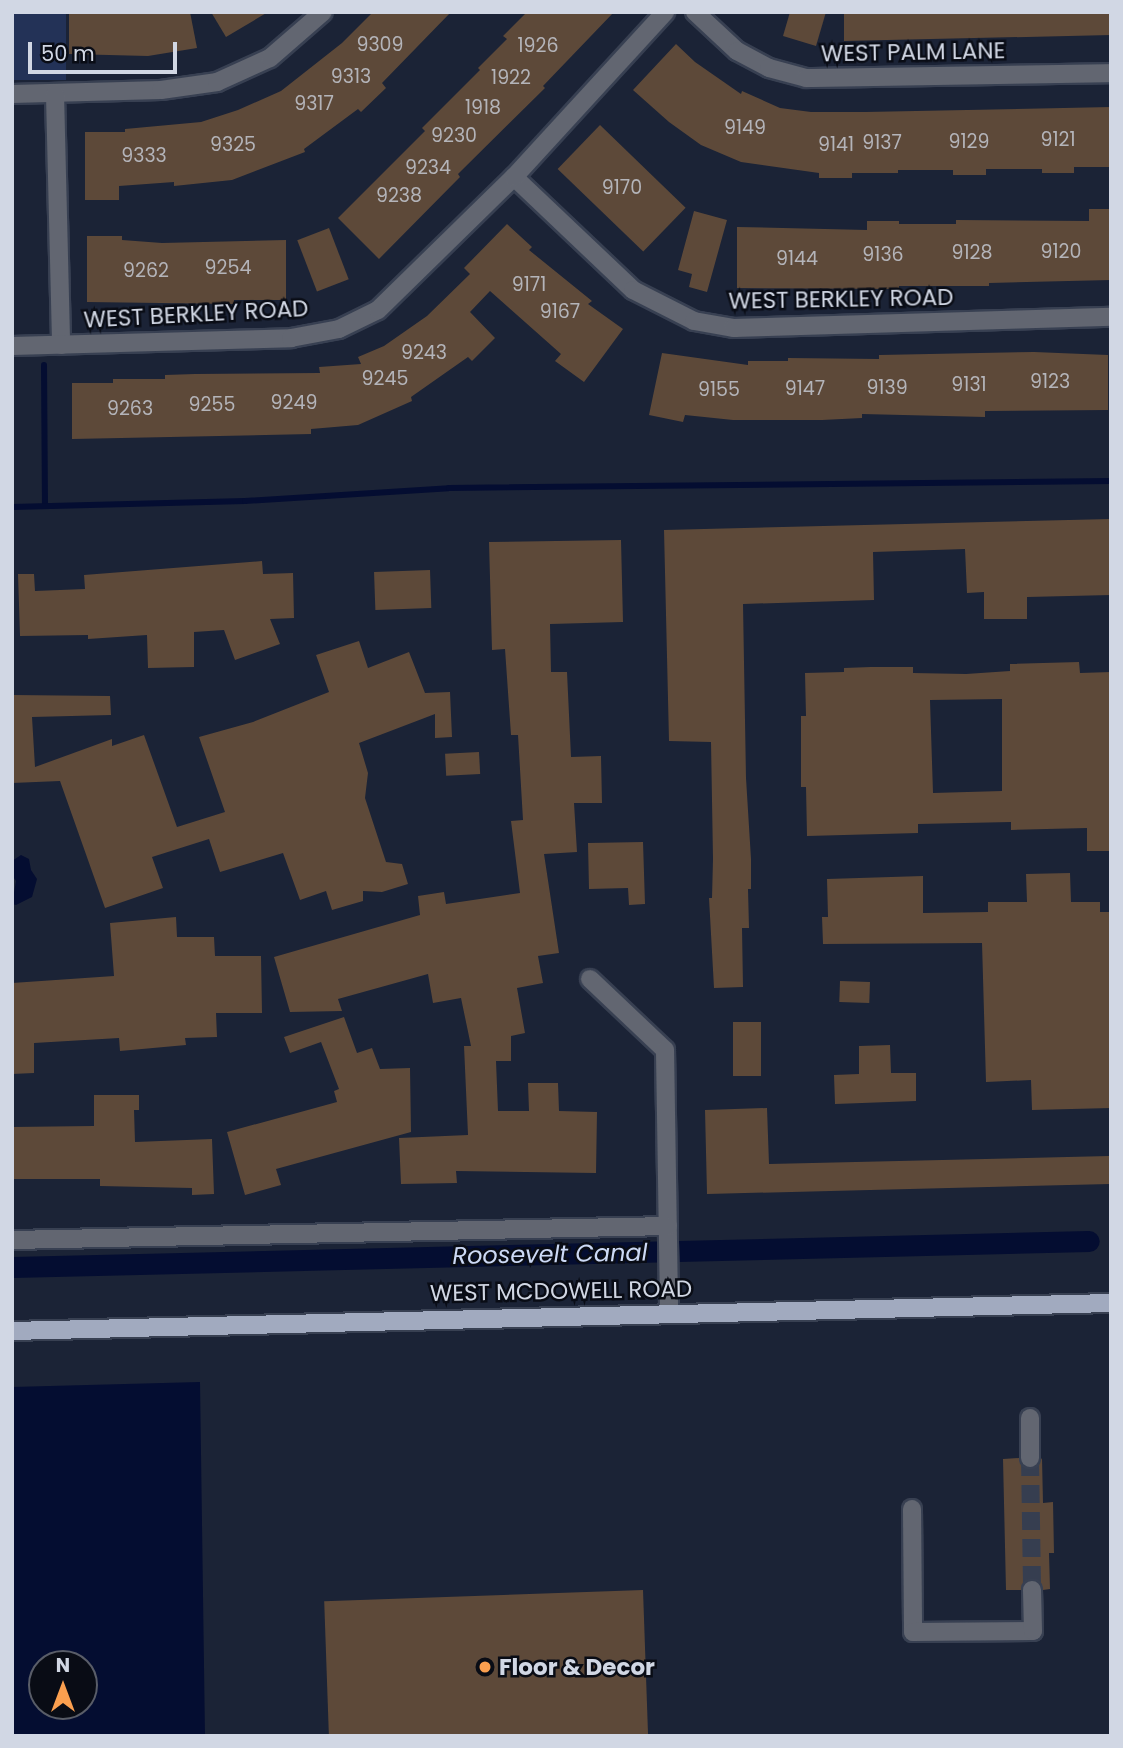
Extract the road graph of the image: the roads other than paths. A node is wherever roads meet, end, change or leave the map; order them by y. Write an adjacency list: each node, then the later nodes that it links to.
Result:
1 (323, 12): 6 (street)
2 (665, 12): 7 (street)
3 (695, 12): 4 (street, WEST PALM LANE)
4 (1111, 73)
5 (12, 94): 6 (street)
6 (55, 94): 9 (street)
7 (514, 177): 8 (street, WEST BERKLEY ROAD); 9 (street, WEST BERKLEY ROAD)
8 (1111, 317)
9 (61, 345): 10 (street, WEST BERKLEY ROAD)
10 (12, 346)
11 (590, 979): 12 (street)
12 (668, 1229): 13 (street); 15 (street)
13 (12, 1240)
14 (1111, 1303): 15 (main road, WEST MCDOWELL ROAD)
15 (669, 1313): 16 (main road, WEST MCDOWELL ROAD)
16 (12, 1331)
17 (1030, 1418): 18 (street)
18 (1030, 1458)
19 (912, 1509): 20 (street)
20 (1032, 1590)

